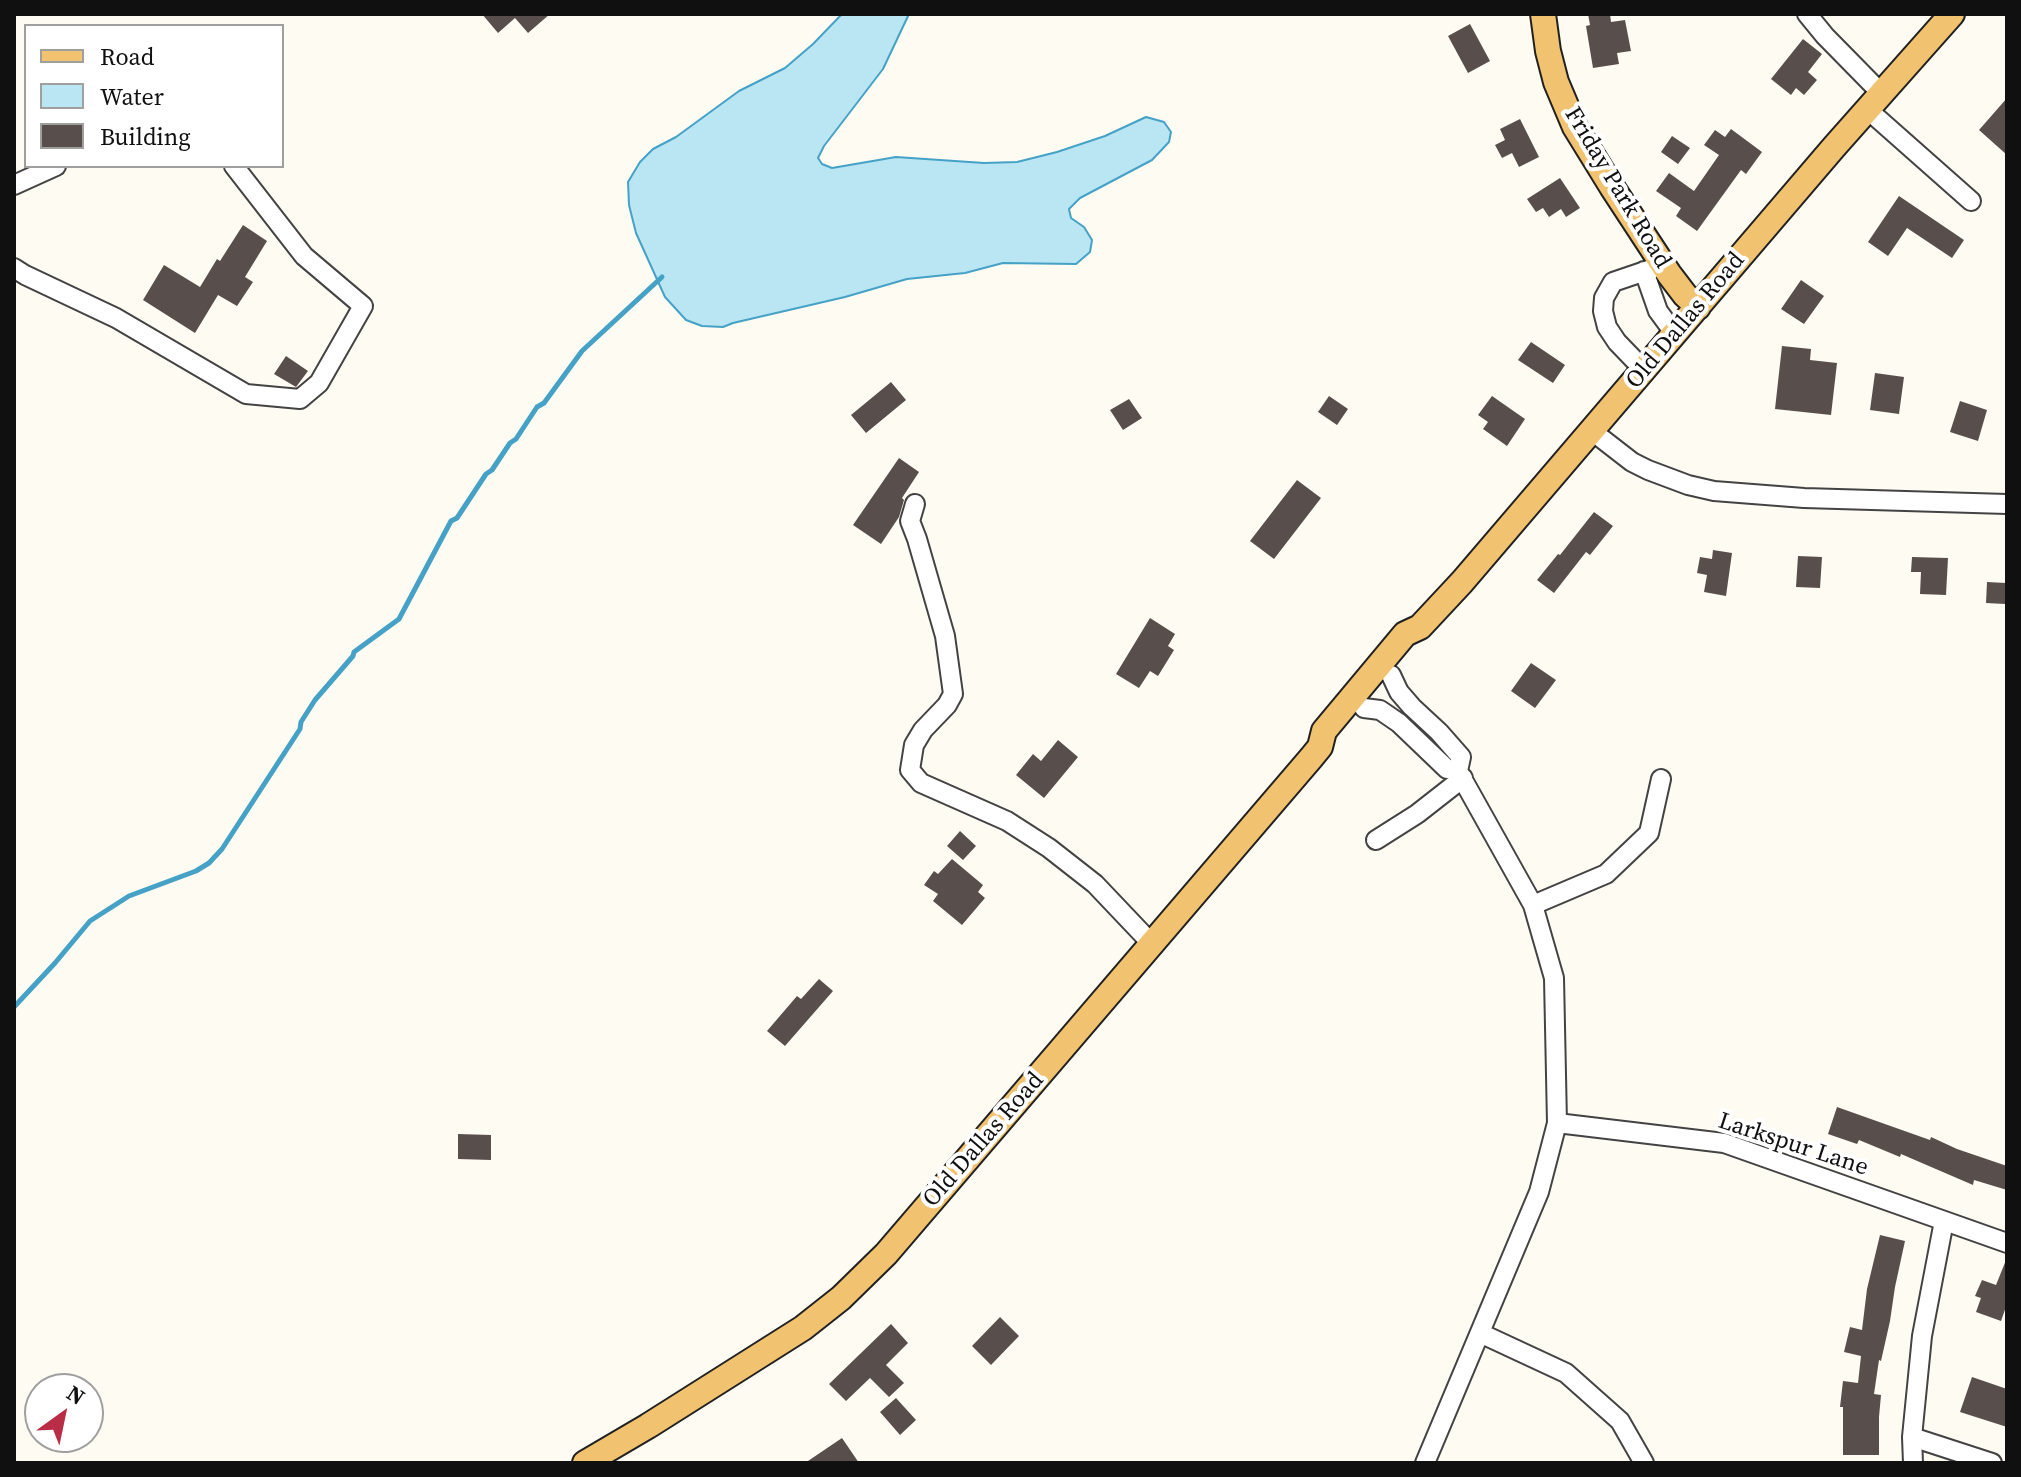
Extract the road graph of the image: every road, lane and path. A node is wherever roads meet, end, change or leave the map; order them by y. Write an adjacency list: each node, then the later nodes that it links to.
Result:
1 (1543, 14): 10 (main road, Friday Park Road)
2 (1807, 14): 4 (street)
3 (1952, 14): 4 (main road, Old Dallas Road)
4 (1874, 101): 8 (street); 11 (main road, Old Dallas Road)
5 (52, 168): 7 (street)
6 (236, 168): 9 (street)
7 (14, 185)
8 (1971, 201)
9 (14, 268)
10 (1653, 268): 11 (main road, Friday Park Road); 12 (street); 13 (street)
11 (1698, 307): 12 (main road, Old Dallas Road)
12 (1675, 334): 13 (main road, Old Dallas Road)
13 (1644, 370): 14 (main road, Old Dallas Road)
14 (1592, 431): 16 (street); 17 (main road, Old Dallas Road)
15 (915, 504): 25 (street)
16 (2007, 504)
17 (1420, 627): 18 (main road, Old Dallas Road); 20 (main road, Old Dallas Road)
18 (1391, 675): 19 (main road, Old Dallas Road); 21 (street)
19 (1364, 708): 20 (main road, Old Dallas Road); 21 (street)
20 (1320, 747): 25 (main road, Old Dallas Road)
21 (1461, 775): 23 (street); 24 (street)
22 (1661, 779): 24 (street)
23 (1376, 840)
24 (1533, 905): 26 (street)
25 (1152, 944): 31 (main road, Old Dallas Road)
26 (1557, 1123): 27 (street, Larkspur Lane); 29 (street)
27 (1944, 1221): 28 (street, Larkspur Lane); 30 (street)
28 (2007, 1243)
29 (1480, 1333): 32 (street); 33 (street)
30 (1912, 1437): 34 (street); 35 (street)
31 (585, 1463)
32 (1425, 1463)
33 (1644, 1463)
34 (1913, 1463)
35 (1992, 1463)

